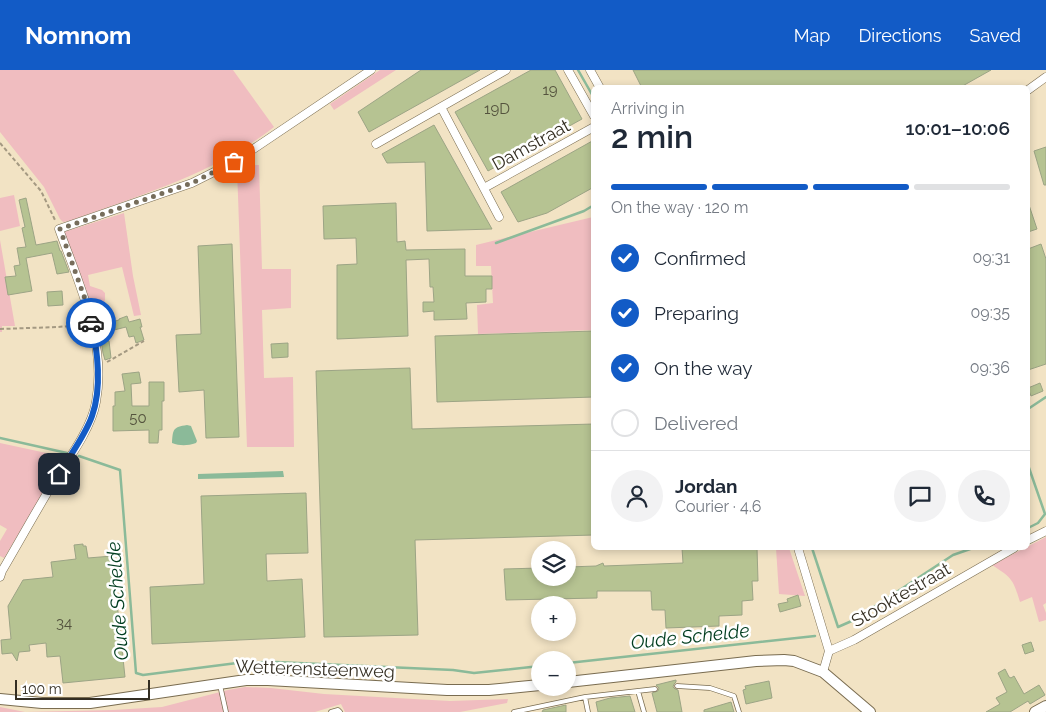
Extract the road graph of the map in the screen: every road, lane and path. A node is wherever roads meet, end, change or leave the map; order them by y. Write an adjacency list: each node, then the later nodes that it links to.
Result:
1 (371, 70): 15 (street)
2 (506, 70): 8 (street)
3 (568, 70): 9 (street)
4 (590, 70): 6 (street)
5 (1046, 78): 7 (street)
6 (598, 85)
7 (1030, 89)
8 (441, 107): 12 (street); 13 (street, Damstraat)
9 (591, 111)
10 (591, 129): 13 (street, Damstraat)
11 (0, 143): 15 (path)
12 (376, 144)
13 (484, 188): 14 (street, Damstraat)
14 (499, 217)
15 (60, 229): 16 (street)
16 (91, 324): 17 (path); 19 (street)
17 (0, 329)
18 (144, 341): 19 (path)
19 (98, 367): 24 (street)
20 (1046, 531): 21 (street)
21 (1030, 539)
22 (799, 550): 25 (street)
23 (1011, 550): 25 (street, Stooktestraat)
24 (0, 577)
25 (829, 651): 26 (street)
26 (823, 672): 27 (street); 43 (street)
27 (576, 681)
28 (220, 683): 29 (street, Wetterensteenweg); 34 (street, Wetterensteenweg); 36 (lane)
29 (531, 686)
30 (677, 686): 42 (lane)
31 (655, 689): 32 (lane)
32 (638, 691): 33 (lane); 41 (lane)
33 (585, 697): 39 (lane); 40 (lane)
34 (0, 699)
35 (1046, 706): 44 (street)
36 (226, 712)
37 (331, 712): 38 (lane)
38 (340, 712)
39 (514, 712)
40 (588, 712)
41 (644, 712)
42 (739, 712)
43 (870, 712)
44 (1035, 712)

